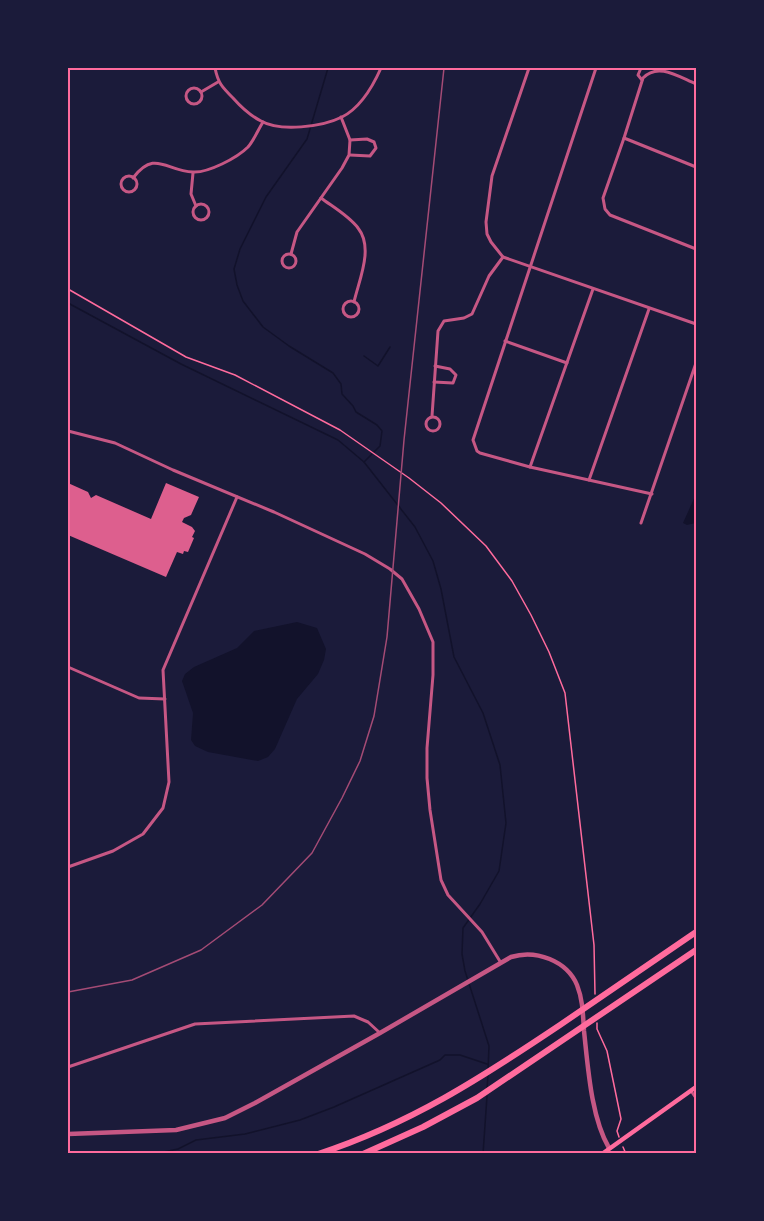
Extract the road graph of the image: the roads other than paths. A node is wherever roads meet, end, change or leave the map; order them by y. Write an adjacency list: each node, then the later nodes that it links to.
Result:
1 (215, 68): 8 (street)
2 (381, 68): 11 (street)
3 (530, 68): 23 (street)
4 (596, 68): 24 (street)
5 (641, 68): 7 (street)
6 (659, 69): 7 (street); 9 (street)
7 (642, 80): 13 (street)
8 (218, 82): 10 (street); 12 (street)
9 (696, 84)
10 (201, 92): 10 (street)
11 (341, 117): 12 (street); 14 (street)
12 (263, 123): 17 (street)
13 (624, 138): 16 (street); 21 (street)
14 (350, 140): 15 (street); 15 (street)
15 (349, 155): 19 (street)
16 (696, 166)
17 (193, 172): 18 (street); 20 (street)
18 (133, 178): 18 (street)
19 (321, 198): 22 (street); 26 (street)
20 (196, 206): 20 (street)
21 (696, 249)
22 (291, 254): 22 (street)
23 (503, 257): 24 (street); 32 (street)
24 (530, 267): 25 (street); 29 (street)
25 (593, 289): 27 (street); 30 (street)
26 (354, 302): 26 (street)
27 (649, 309): 28 (street); 37 (street)
28 (696, 324)
29 (505, 341): 30 (street); 36 (street)
30 (567, 363): 36 (street)
31 (696, 363): 38 (street)
32 (435, 366): 33 (street); 33 (street)
33 (433, 382): 34 (street)
34 (432, 416): 34 (street)
35 (68, 431): 39 (street)
36 (530, 467): 37 (street)
37 (589, 480): 38 (street)
38 (652, 494): 40 (street)
39 (237, 497): 42 (street); 46 (street)
40 (641, 523)
41 (68, 667): 42 (street)
42 (165, 699): 43 (street)
43 (68, 867)
44 (696, 932): 53 (highway)
45 (696, 950): 54 (highway)
46 (501, 963): 47 (street); 52 (street)
47 (380, 1034): 48 (street); 51 (street)
48 (68, 1067)
49 (694, 1089): 50 (street); 52 (main road)
50 (696, 1098)
51 (68, 1134)
52 (609, 1148): 55 (main road)
53 (318, 1154)
54 (363, 1154)
55 (602, 1154)

